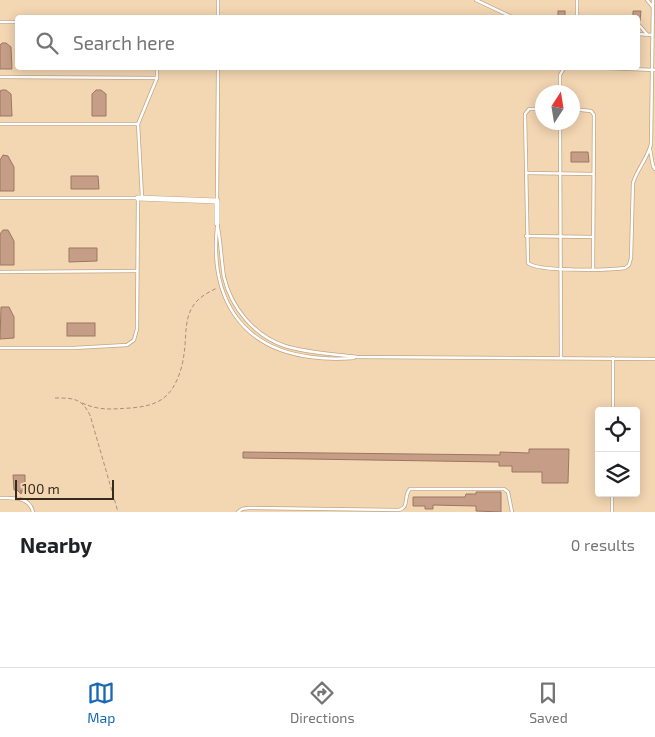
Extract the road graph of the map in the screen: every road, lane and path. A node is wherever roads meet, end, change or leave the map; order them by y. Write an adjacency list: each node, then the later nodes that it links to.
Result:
1 (218, 0): 7 (lane)
2 (476, 0): 8 (lane)
3 (577, 0): 9 (lane)
4 (647, 0): 6 (lane)
5 (653, 1): 6 (lane)
6 (653, 7): 15 (lane)
7 (218, 15)
8 (508, 15)
9 (577, 15)
10 (0, 22): 11 (lane)
11 (15, 22)
12 (640, 27): 14 (lane)
13 (640, 34): 14 (lane)
14 (647, 34): 15 (lane)
15 (652, 35): 20 (lane)
16 (640, 69): 20 (lane)
17 (157, 70): 22 (lane)
18 (218, 70): 36 (lane)
19 (562, 70): 23 (lane)
20 (653, 70): 29 (lane)
21 (0, 77): 22 (lane)
22 (156, 78): 27 (lane)
23 (560, 85)
24 (535, 109): 31 (lane)
25 (580, 109): 33 (lane)
26 (0, 124): 27 (lane)
27 (138, 124): 35 (lane)
28 (560, 130): 32 (lane)
29 (650, 149): 30 (lane); 42 (lane)
30 (655, 169)
31 (526, 173): 32 (lane); 38 (lane)
32 (560, 174): 33 (lane); 39 (lane)
33 (594, 174): 40 (lane)
34 (0, 198): 35 (lane)
35 (140, 198): 36 (street); 43 (lane)
36 (217, 201): 37 (street)
37 (217, 223): 45 (lane); 47 (lane)
38 (526, 236): 39 (lane); 41 (lane)
39 (560, 236): 40 (lane); 41 (lane)
40 (593, 237): 42 (lane)
41 (561, 269): 42 (lane); 48 (lane)
42 (593, 269)
43 (137, 271): 44 (lane); 46 (lane)
44 (0, 272)
45 (221, 286): 47 (lane); 52 (path)
46 (0, 348)
47 (357, 357): 48 (lane)
48 (561, 358): 49 (lane)
49 (613, 358): 50 (lane); 53 (lane)
50 (655, 359)
51 (55, 398): 52 (path)
52 (82, 403): 57 (path)
53 (613, 407)
54 (612, 497): 60 (lane)
55 (0, 498): 56 (lane)
56 (33, 512)
57 (118, 512)
58 (238, 512): 59 (lane)
59 (512, 512)
60 (612, 512)

